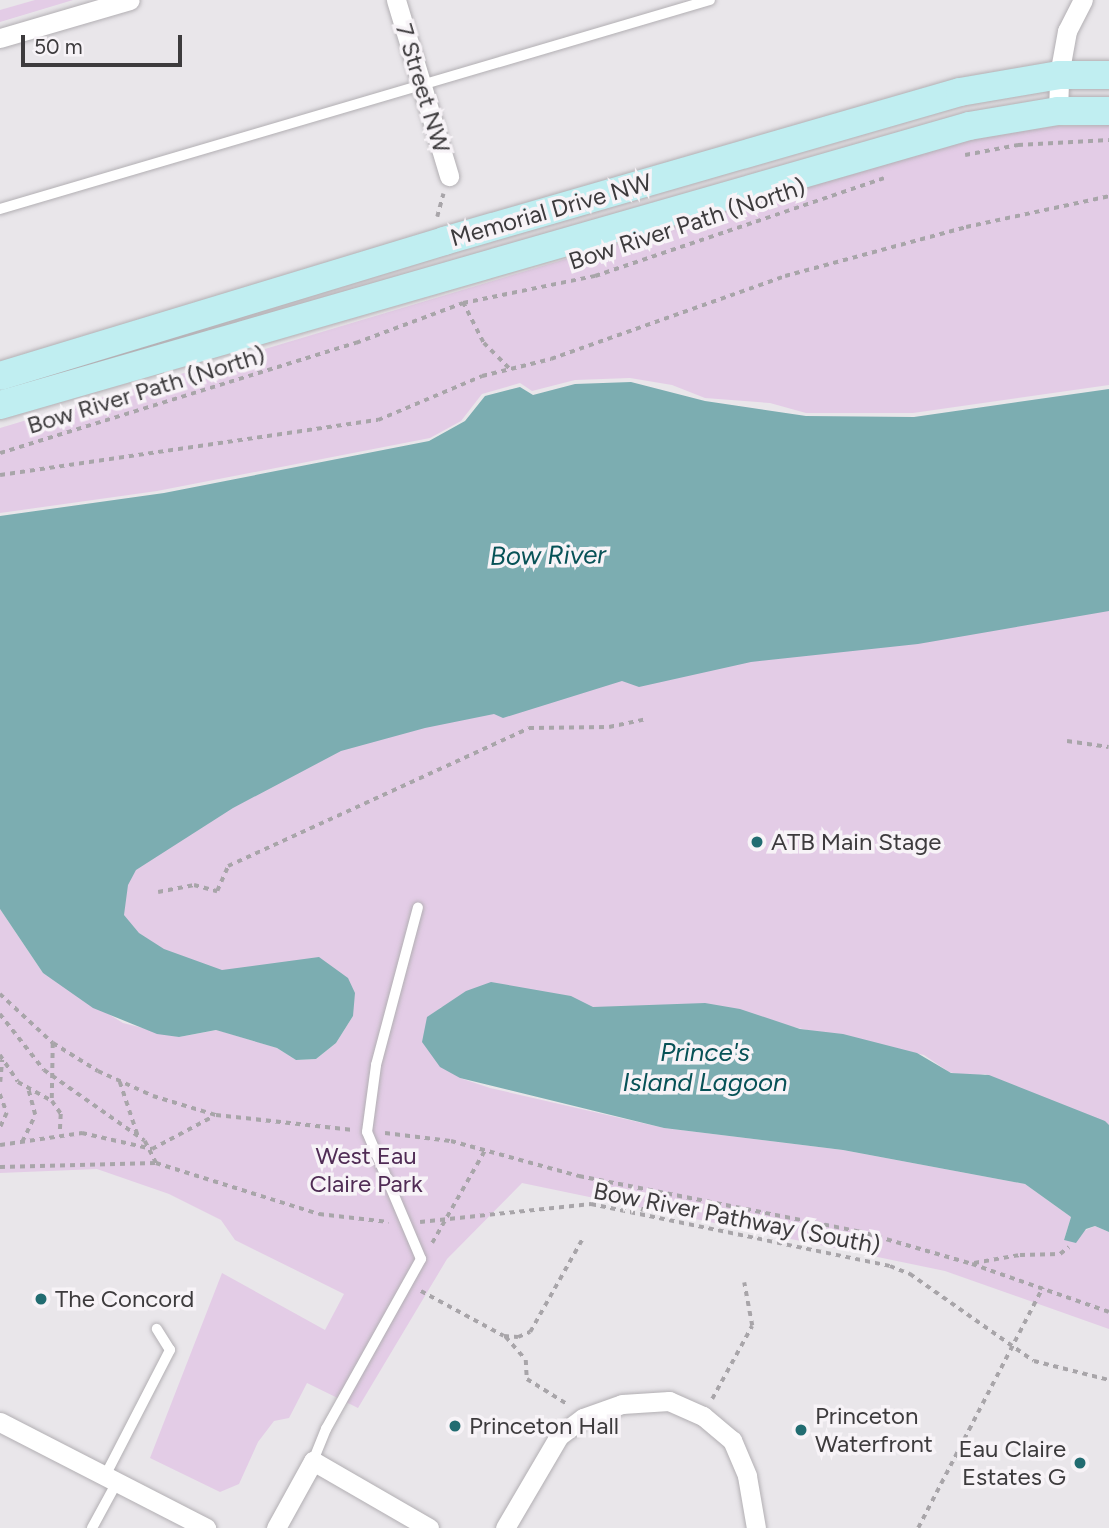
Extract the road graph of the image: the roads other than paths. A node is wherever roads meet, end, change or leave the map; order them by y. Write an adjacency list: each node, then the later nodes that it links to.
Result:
1 (130, 0): 5 (street)
2 (396, 0): 8 (street, 7 Street NW)
3 (710, 0): 8 (lane)
4 (1083, 0): 6 (street)
5 (0, 38)
6 (1059, 75): 7 (main road, Memorial Drive NW); 9 (street); 13 (main road, Memorial Drive NW)
7 (1109, 75)
8 (421, 83): 11 (street, 7 Street NW); 12 (lane)
9 (1058, 111): 10 (main road, Memorial Drive NW); 14 (main road, Memorial Drive NW)
10 (1109, 111)
11 (449, 176)
12 (0, 209)
13 (0, 376)
14 (0, 405)
15 (418, 907): 18 (lane)
16 (157, 1329): 19 (lane)
17 (0, 1422): 19 (street)
18 (313, 1461): 22 (street); 23 (street)
19 (111, 1479): 20 (lane); 21 (street)
20 (92, 1528)
21 (206, 1528)
22 (276, 1528)
23 (429, 1528)
24 (505, 1528): 25 (street)
25 (756, 1528)

